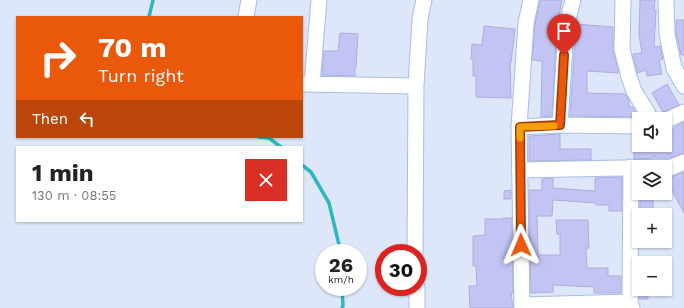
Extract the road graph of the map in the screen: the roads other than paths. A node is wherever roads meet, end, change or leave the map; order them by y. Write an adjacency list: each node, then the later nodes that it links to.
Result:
1 (249, 0): 8 (street)
2 (319, 0): 9 (street)
3 (424, 0): 10 (street)
4 (531, 0): 17 (street)
5 (573, 0): 15 (street)
6 (623, 0): 12 (street)
7 (666, 0): 11 (street)
8 (246, 16)
9 (307, 84): 10 (street)
10 (416, 86): 21 (street)
11 (684, 86)
12 (647, 112)
13 (684, 112): 14 (street)
14 (672, 118)
15 (560, 125): 16 (street); 17 (street)
16 (632, 126)
17 (520, 127): 20 (street)
18 (684, 162): 19 (street)
19 (630, 167): 20 (street); 23 (street)
20 (519, 170): 24 (street)
21 (416, 244)
22 (417, 296): 25 (street)
23 (631, 305): 24 (street)
24 (522, 307)
25 (417, 308)

